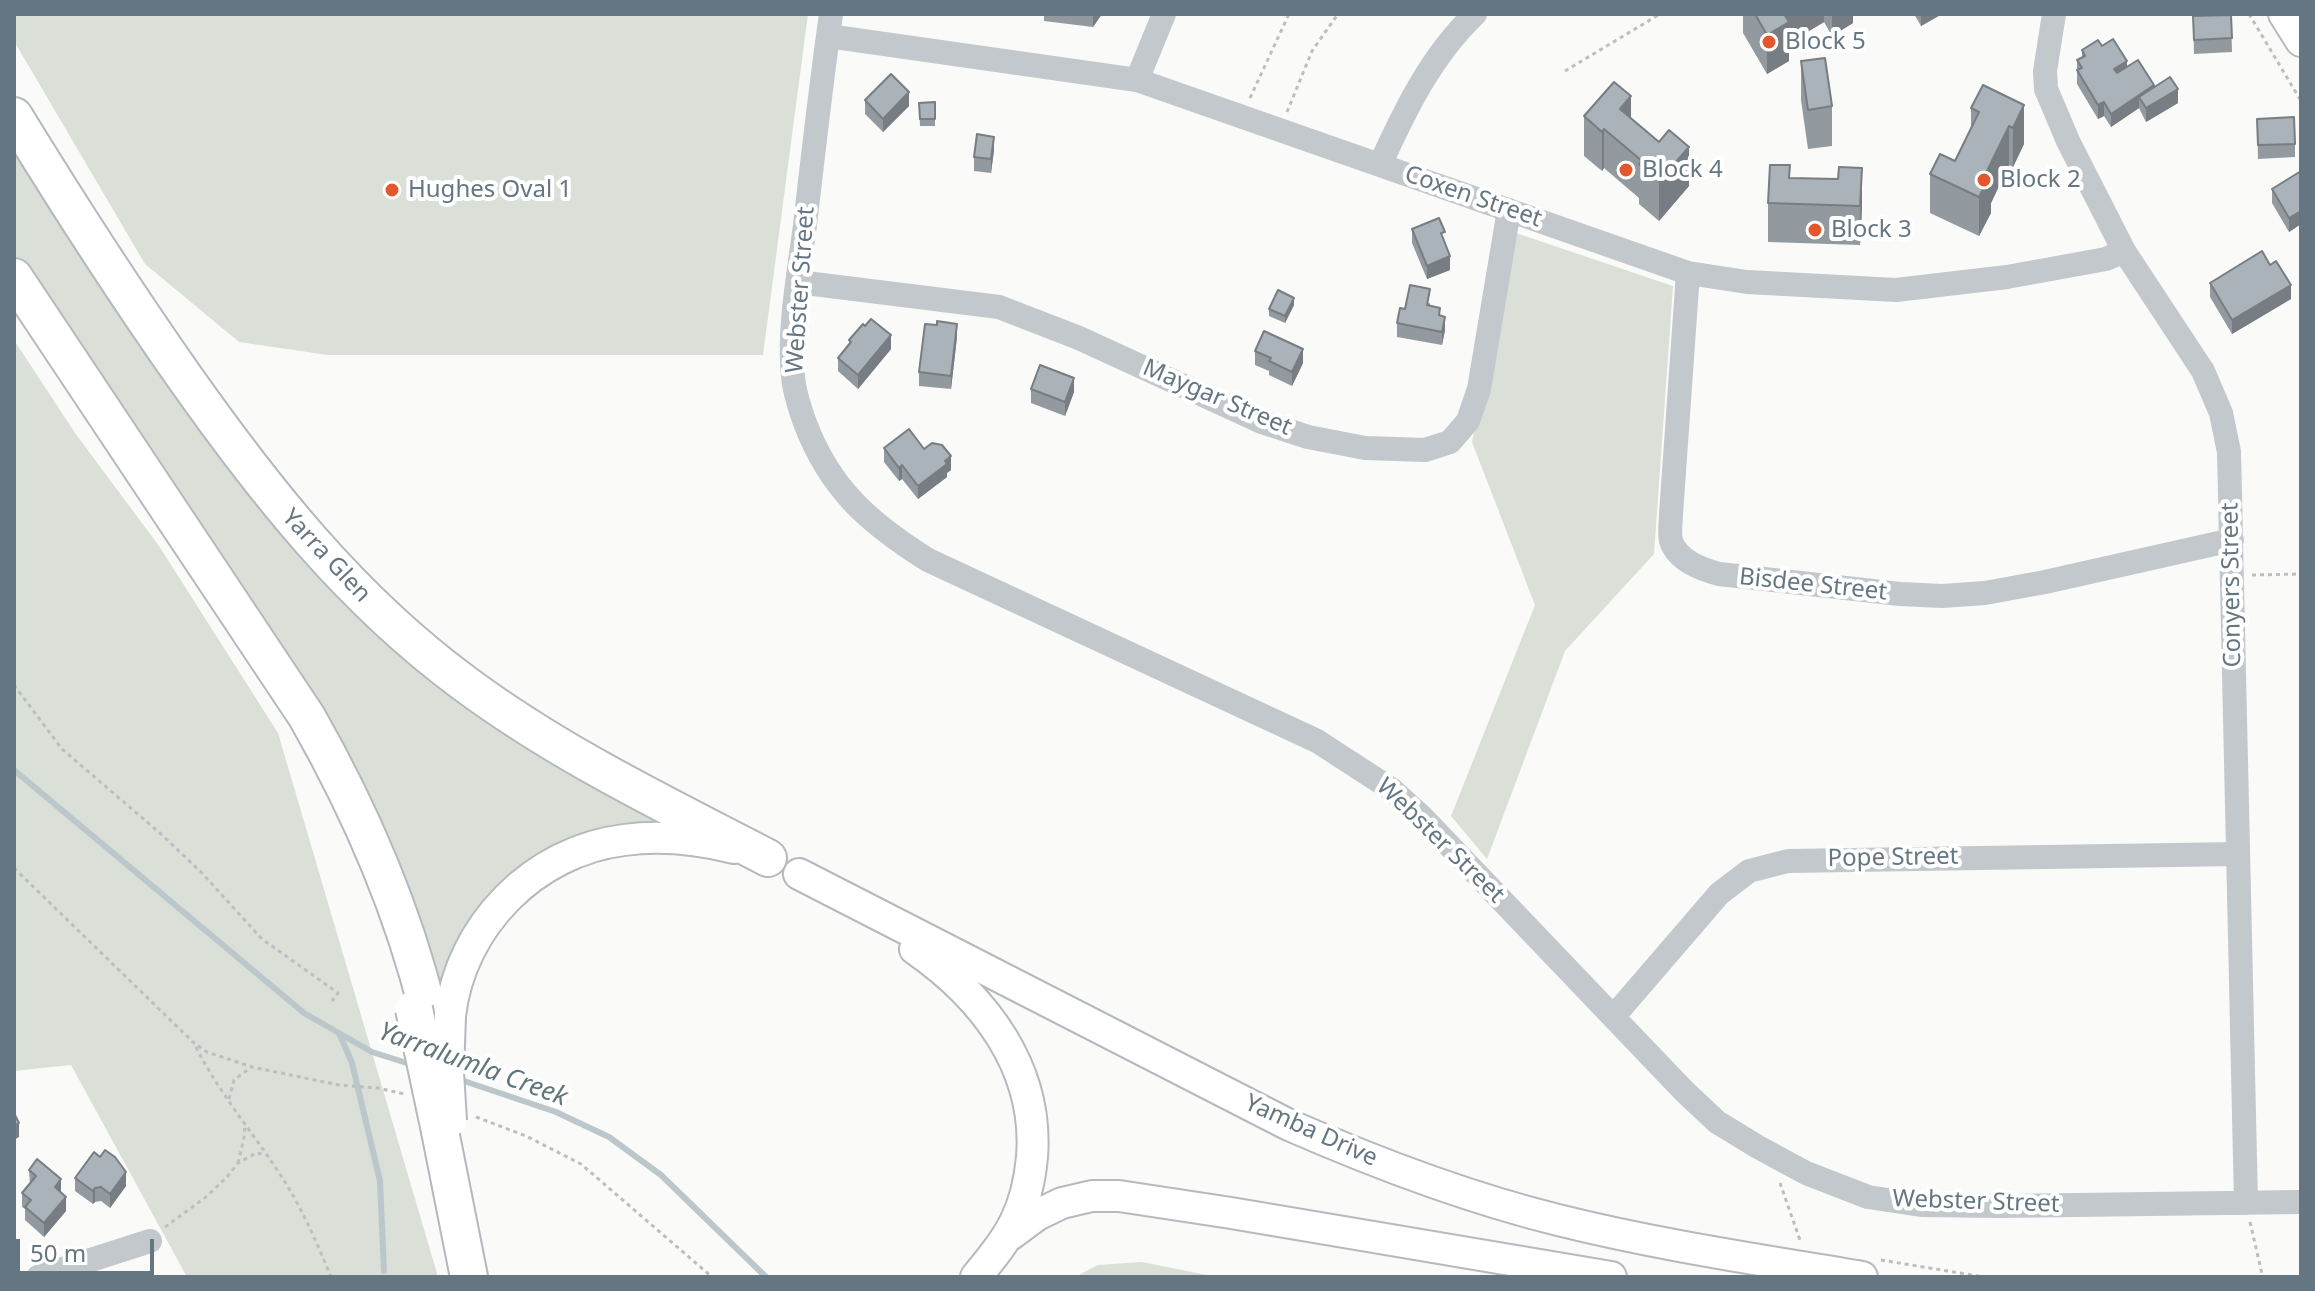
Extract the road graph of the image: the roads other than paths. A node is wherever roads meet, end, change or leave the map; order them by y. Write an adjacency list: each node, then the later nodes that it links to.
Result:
1 (1164, 14): 7 (street)
2 (1475, 14): 9 (street)
3 (2054, 14): 11 (street, Conyers Street)
4 (2284, 14): 6 (main road)
5 (829, 25): 7 (street, Coxen Street); 14 (street, Webster Street)
6 (2301, 41)
7 (1137, 80): 9 (street, Coxen Street)
8 (14, 116): 17 (highway, Yarra Glen)
9 (1380, 165): 10 (street, Coxen Street)
10 (1509, 210): 12 (street, Coxen Street); 14 (street, Maygar Street)
11 (2124, 251): 12 (street, Coxen Street); 15 (street, Conyers Street)
12 (1688, 273): 15 (street, Bisdee Street)
13 (14, 277): 18 (highway)
14 (798, 282): 19 (street, Webster Street)
15 (2232, 540): 16 (street, Conyers Street)
16 (2238, 854): 19 (street, Pope Street); 22 (street, Conyers Street)
17 (783, 866): 18 (main road); 24 (main road); 25 (main road, Yamba Drive)
18 (431, 1012): 20 (highway, bridge)
19 (1614, 1016): 22 (street, Webster Street)
20 (455, 1126): 27 (highway); 28 (main road)
21 (2301, 1202): 22 (street, Webster Street)
22 (2246, 1203)
23 (150, 1241): 26 (street)
24 (998, 1248): 29 (main road); 30 (main road)
25 (1868, 1268)
26 (38, 1277)
27 (469, 1277)
28 (485, 1277)
29 (976, 1277)
30 (1611, 1277)

